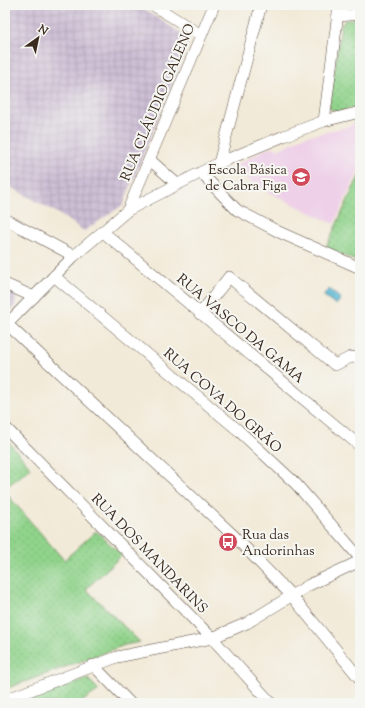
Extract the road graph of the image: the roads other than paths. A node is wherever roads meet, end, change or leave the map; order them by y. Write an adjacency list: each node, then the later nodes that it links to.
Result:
1 (153, 5): 6 (street)
2 (214, 5): 6 (street, RUA CLÁUDIO GALENO)
3 (261, 5): 10 (street)
4 (339, 10): 5 (street); 8 (street)
5 (360, 14)
6 (201, 35): 9 (street, RUA CLÁUDIO GALENO)
7 (360, 112): 8 (street)
8 (324, 122): 10 (street)
9 (150, 160): 12 (street); 13 (street, RUA CLÁUDIO GALENO)
10 (219, 163): 11 (street)
11 (202, 174): 12 (street); 17 (street)
12 (177, 184): 13 (street)
13 (128, 210): 15 (street)
14 (5, 219): 16 (street)
15 (103, 232): 16 (street); 21 (street, RUA VASCO DA GAMA)
16 (74, 256): 18 (street)
17 (360, 268)
18 (54, 276): 20 (street); 26 (street, RUA COVA DO GRÃO)
19 (5, 284): 20 (street)
20 (34, 297): 22 (street)
21 (200, 314): 23 (street); 25 (street, RUA VASCO DA GAMA)
22 (6, 325): 27 (street)
23 (360, 358)
24 (5, 427): 28 (street, RUA DOS MANDARINS)
25 (360, 446)
26 (360, 559): 27 (street)
27 (291, 595): 28 (street); 30 (street)
28 (212, 638): 29 (street); 33 (street, RUA DOS MANDARINS)
29 (93, 665): 31 (street); 32 (street)
30 (360, 679)
31 (5, 700)
32 (130, 703)
33 (271, 703)

